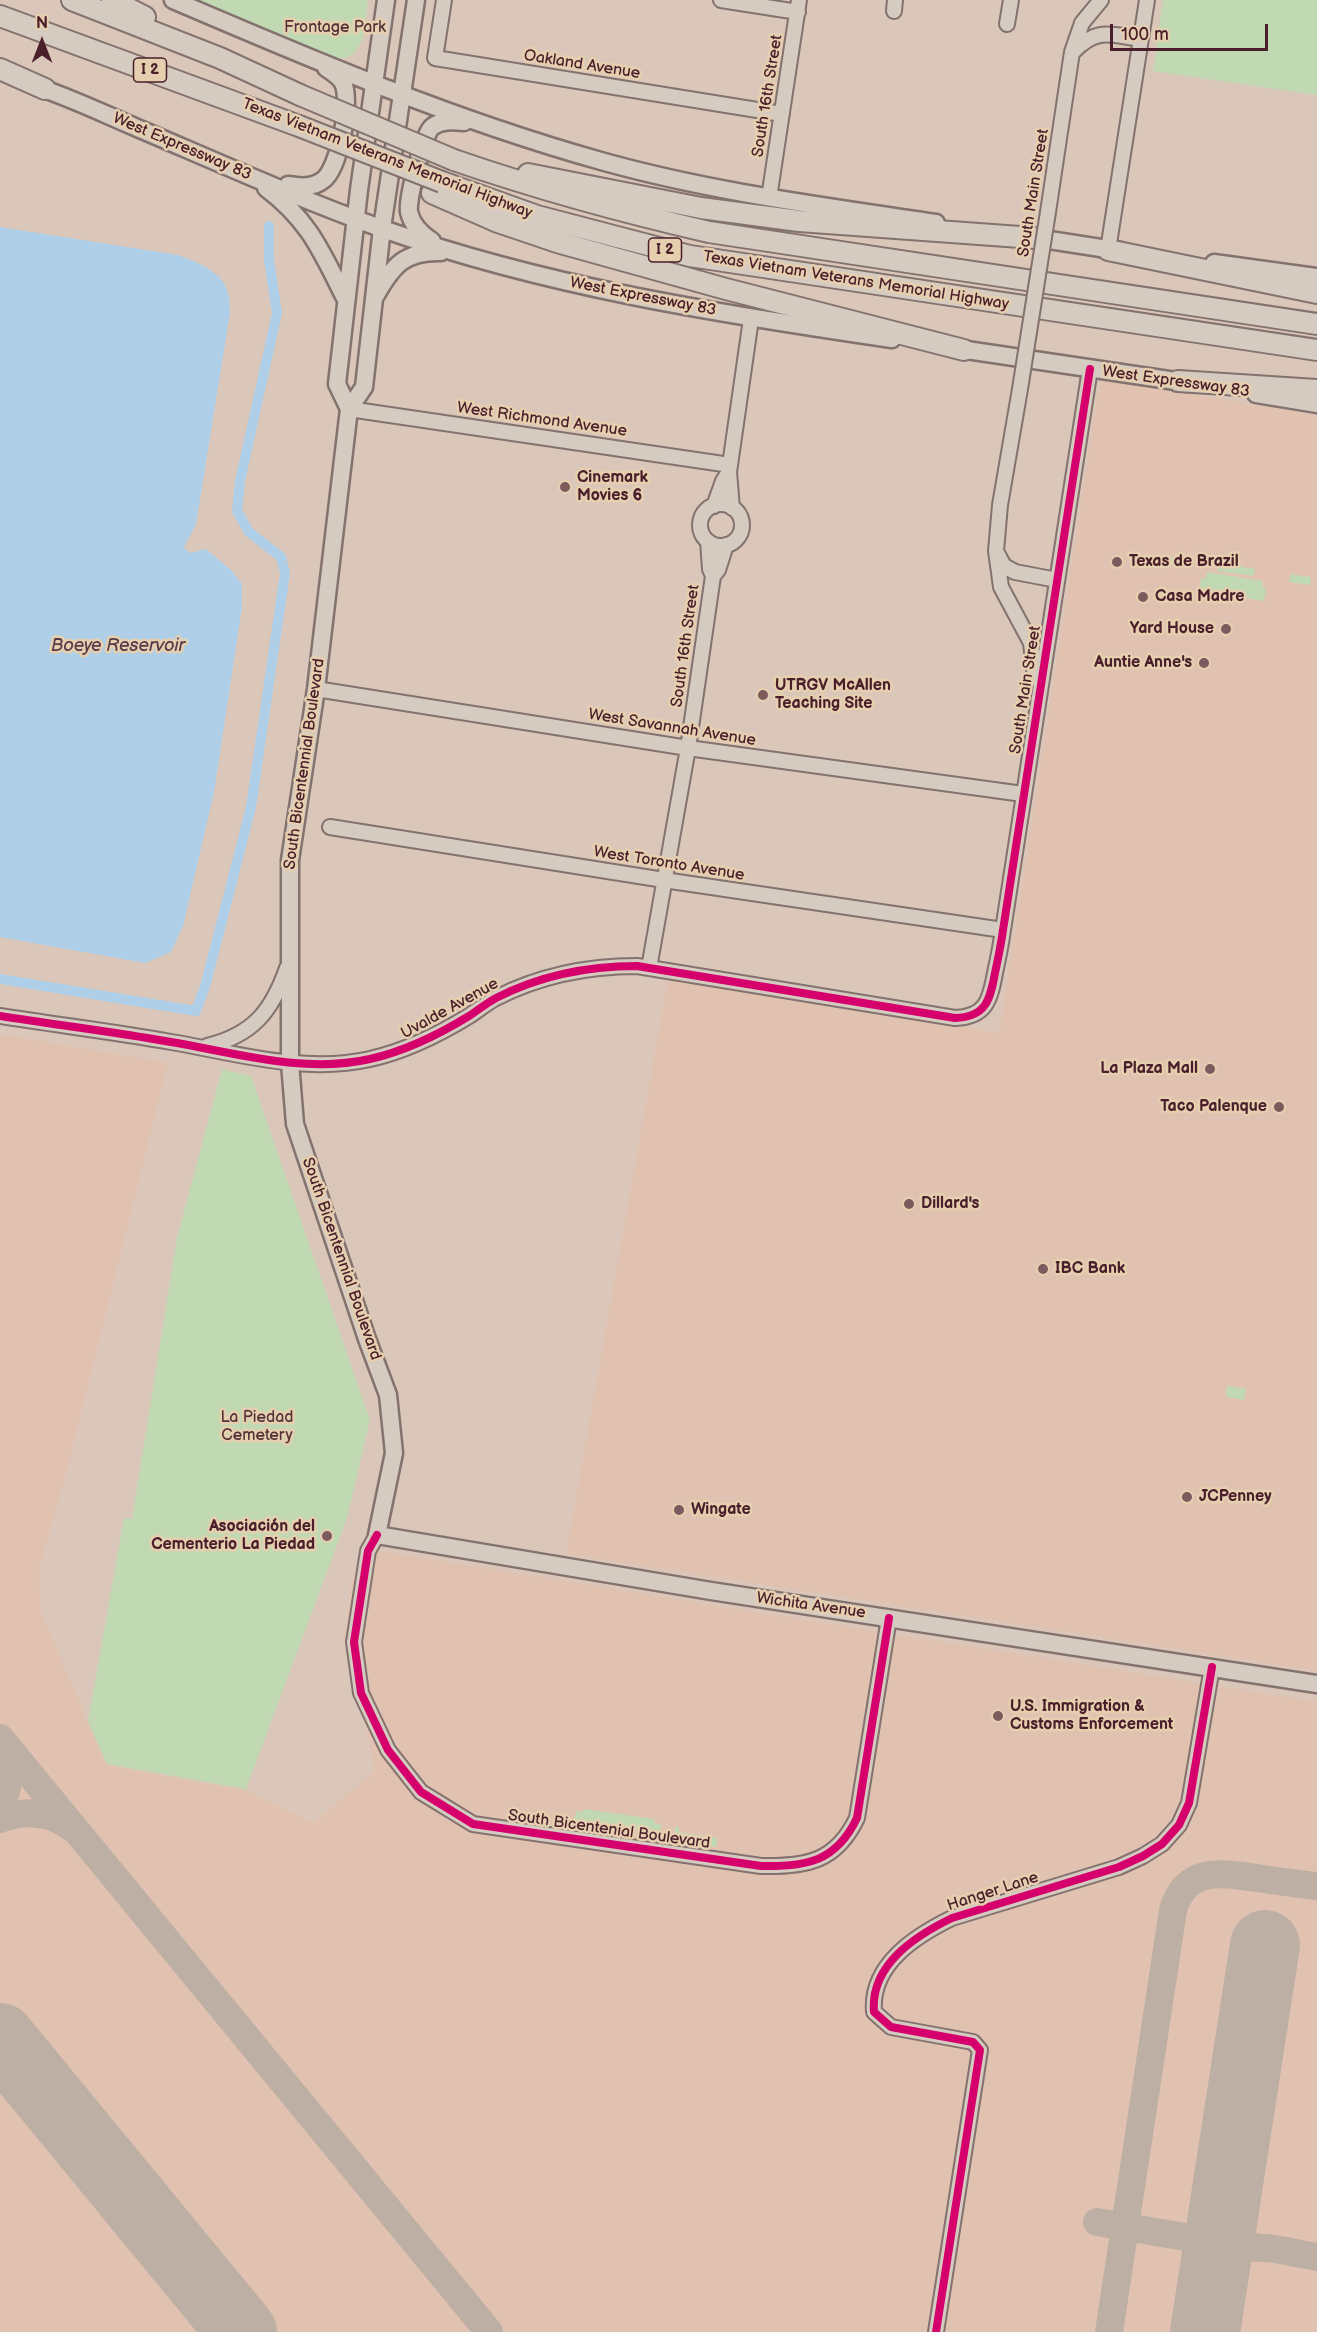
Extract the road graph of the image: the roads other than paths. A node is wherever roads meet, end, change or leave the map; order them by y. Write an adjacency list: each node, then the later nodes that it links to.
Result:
1 (72, 0): 19 (highway, Texas Vietnam Veterans Memorial Highway / I 2)
2 (112, 0): 19 (highway)
3 (173, 0): 16 (main road)
4 (386, 0): 20 (main road)
5 (416, 0): 22 (main road, South Bicentennial Boulevard)
6 (444, 0): 23 (street, Oakland Avenue)
7 (722, 0): 11 (street)
8 (1011, 0): 13 (street)
9 (1101, 0): 15 (street, South Main Street)
10 (1147, 0): 14 (street)
11 (799, 6): 23 (street, South 16th Street)
12 (0, 16): 28 (highway, Texas Vietnam Veterans Memorial Highway / I 2, bridge)
13 (1007, 24)
14 (1141, 39): 15 (street); 34 (street)
15 (1072, 52): 54 (street, South Main Street, bridge)
16 (316, 60): 20 (main road); 27 (main road)
17 (0, 69): 21 (highway)
18 (0, 75): 21 (main road, West Expressway 83)
19 (262, 78): 25 (highway, Texas Vietnam Veterans Memorial Highway / I 2, bridge)
20 (375, 83): 22 (main road); 30 (main road)
21 (45, 89): 26 (main road, West Expressway 83)
22 (403, 94): 24 (main road); 31 (main road, South Bicentennial Boulevard)
23 (782, 114): 29 (street, South 16th Street)
24 (483, 124): 29 (main road); 33 (main road)
25 (454, 160): 32 (highway); 41 (highway, Texas Vietnam Veterans Memorial Highway / I 2)
26 (252, 176): 27 (main road, West Expressway 83); 38 (main road)
27 (272, 184): 30 (main road, West Expressway 83)
28 (437, 188): 42 (highway); 43 (highway, Texas Vietnam Veterans Memorial Highway / I 2)
29 (769, 198): 32 (main road)
30 (356, 218): 31 (main road, West Expressway 83); 38 (main road)
31 (382, 228): 33 (main road, West Expressway 83); 39 (main road, South Bicentennial Boulevard)
32 (1034, 238): 34 (main road)
33 (444, 248): 35 (main road, West Expressway 83)
34 (1108, 250): 36 (main road); 37 (highway)
35 (465, 254): 39 (main road); 40 (main road, West Expressway 83)
36 (1317, 277)
37 (1317, 293)
38 (346, 300): 48 (main road)
39 (373, 301): 48 (main road, South Bicentennial Boulevard)
40 (751, 319): 42 (main road, West Expressway 83); 49 (street)
41 (1317, 324)
42 (964, 350): 44 (main road, West Expressway 83)
43 (1317, 350)
44 (1090, 369): 45 (main road, West Expressway 83); 56 (street, South Main Street)
45 (1178, 381): 46 (highway); 47 (main road, West Expressway 83)
46 (1317, 390)
47 (1317, 404)
48 (349, 409): 49 (street, West Richmond Avenue); 57 (main road, South Bicentennial Boulevard)
49 (730, 468): 50 (street); 51 (street)
50 (714, 506): 51 (street); 52 (street)
51 (732, 508): 53 (street)
52 (708, 541): 53 (street); 55 (street)
53 (726, 545): 55 (street)
54 (996, 551): 56 (street); 58 (street, South Main Street)
55 (713, 576): 59 (street, South 16th Street)
56 (1057, 580): 58 (street, South Main Street)
57 (316, 689): 59 (street, West Savannah Avenue); 64 (main road, South Bicentennial Boulevard)
58 (1036, 713): 60 (street, South Main Street)
59 (688, 748): 60 (street, West Savannah Avenue); 62 (street, South 16th Street)
60 (1023, 794): 63 (street, South Main Street)
61 (330, 827): 62 (street, West Toronto Avenue)
62 (664, 880): 63 (street, West Toronto Avenue); 65 (street, South 16th Street)
63 (1003, 930): 66 (street, South Main Street)
64 (290, 960): 68 (street); 69 (main road, South Bicentennial Boulevard)
65 (649, 968): 66 (street, Uvalde Avenue); 69 (street, Uvalde Avenue)
66 (980, 1011)
67 (0, 1016): 68 (street, Uvalde Avenue)
68 (202, 1047): 69 (street, Uvalde Avenue)
69 (290, 1063): 70 (main road, South Bicentennial Boulevard)
70 (377, 1534): 71 (main road, Wichita Avenue); 71 (street, South Bicentenial Boulevard)
71 (889, 1618): 72 (main road, Wichita Avenue)
72 (1212, 1667): 73 (main road, Wichita Avenue); 74 (street, Hanger Lane)
73 (1317, 1684)
74 (936, 2332)

